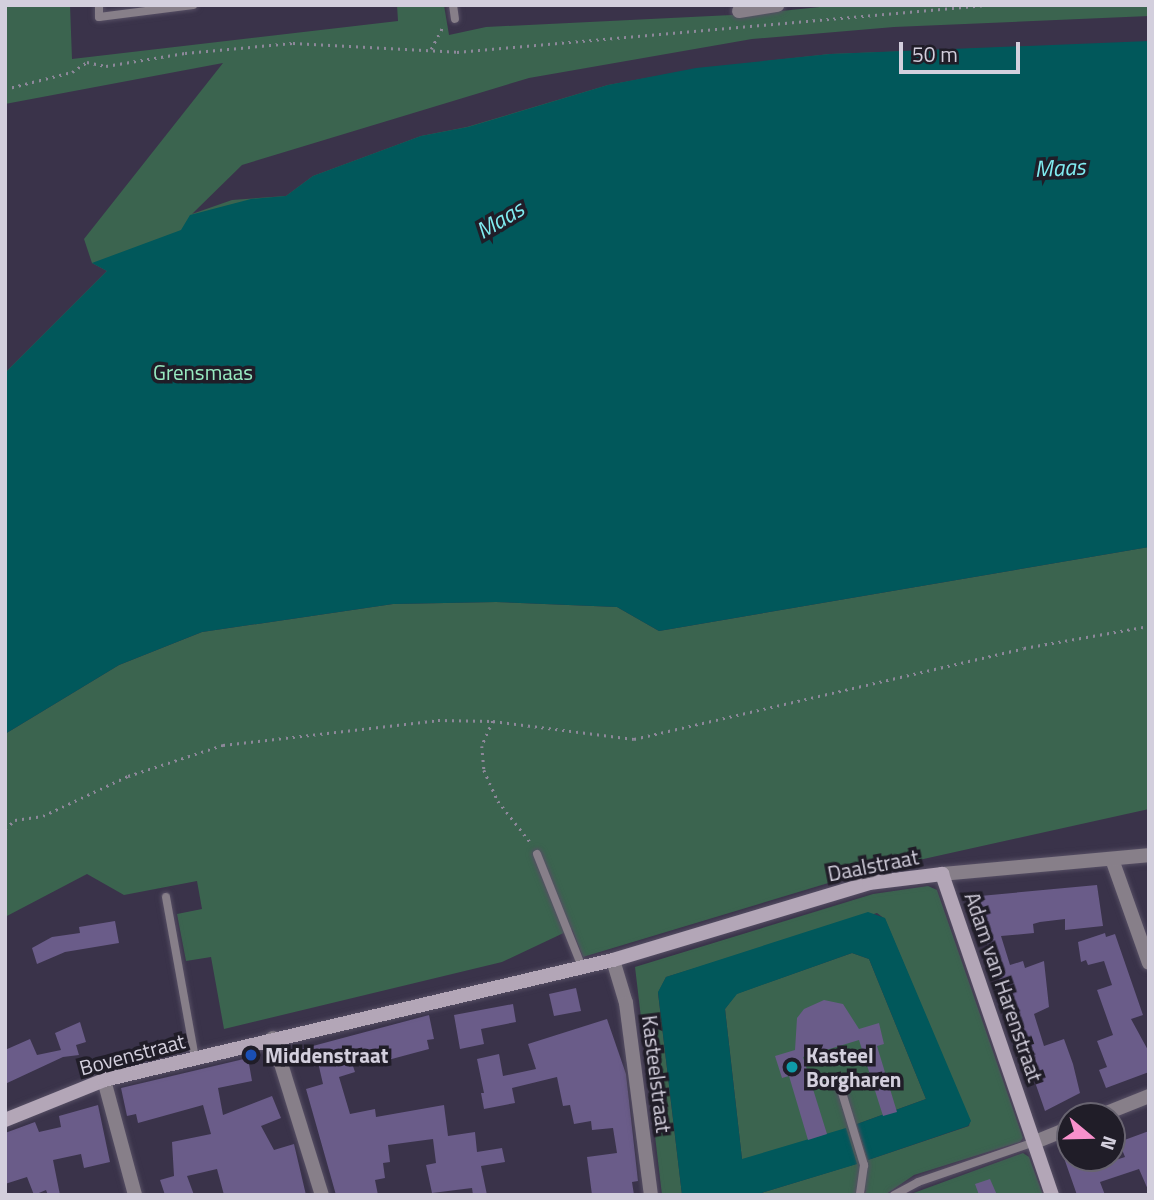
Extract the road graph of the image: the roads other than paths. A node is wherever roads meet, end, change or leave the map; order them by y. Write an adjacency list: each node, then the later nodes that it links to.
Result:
1 (99, 5): 2 (lane)
2 (193, 5)
3 (778, 5): 4 (street)
4 (739, 11)
5 (537, 854): 12 (lane)
6 (1149, 855): 7 (street, Daalstraat)
7 (1113, 862): 8 (street, Daalstraat); 11 (street)
8 (942, 874): 10 (street, Daalstraat); 21 (street, Adam van Harenstraat)
9 (166, 897): 14 (lane)
10 (613, 960): 12 (street); 24 (street, Kasteelstraat)
11 (1149, 963)
12 (582, 967): 13 (street)
13 (273, 1038): 14 (street, Bovenstraat); 23 (street)
14 (195, 1058): 15 (street, Bovenstraat)
15 (104, 1080): 19 (street, Bovenstraat); 22 (street)
16 (840, 1086): 25 (lane)
17 (1149, 1096): 18 (street)
18 (1126, 1105)
19 (5, 1120)
20 (1056, 1134): 21 (street)
21 (1035, 1142): 26 (lane); 27 (street, Adam van Harenstraat)
22 (135, 1195)
23 (322, 1195)
24 (651, 1195)
25 (860, 1195)
26 (894, 1195)
27 (1052, 1195)

